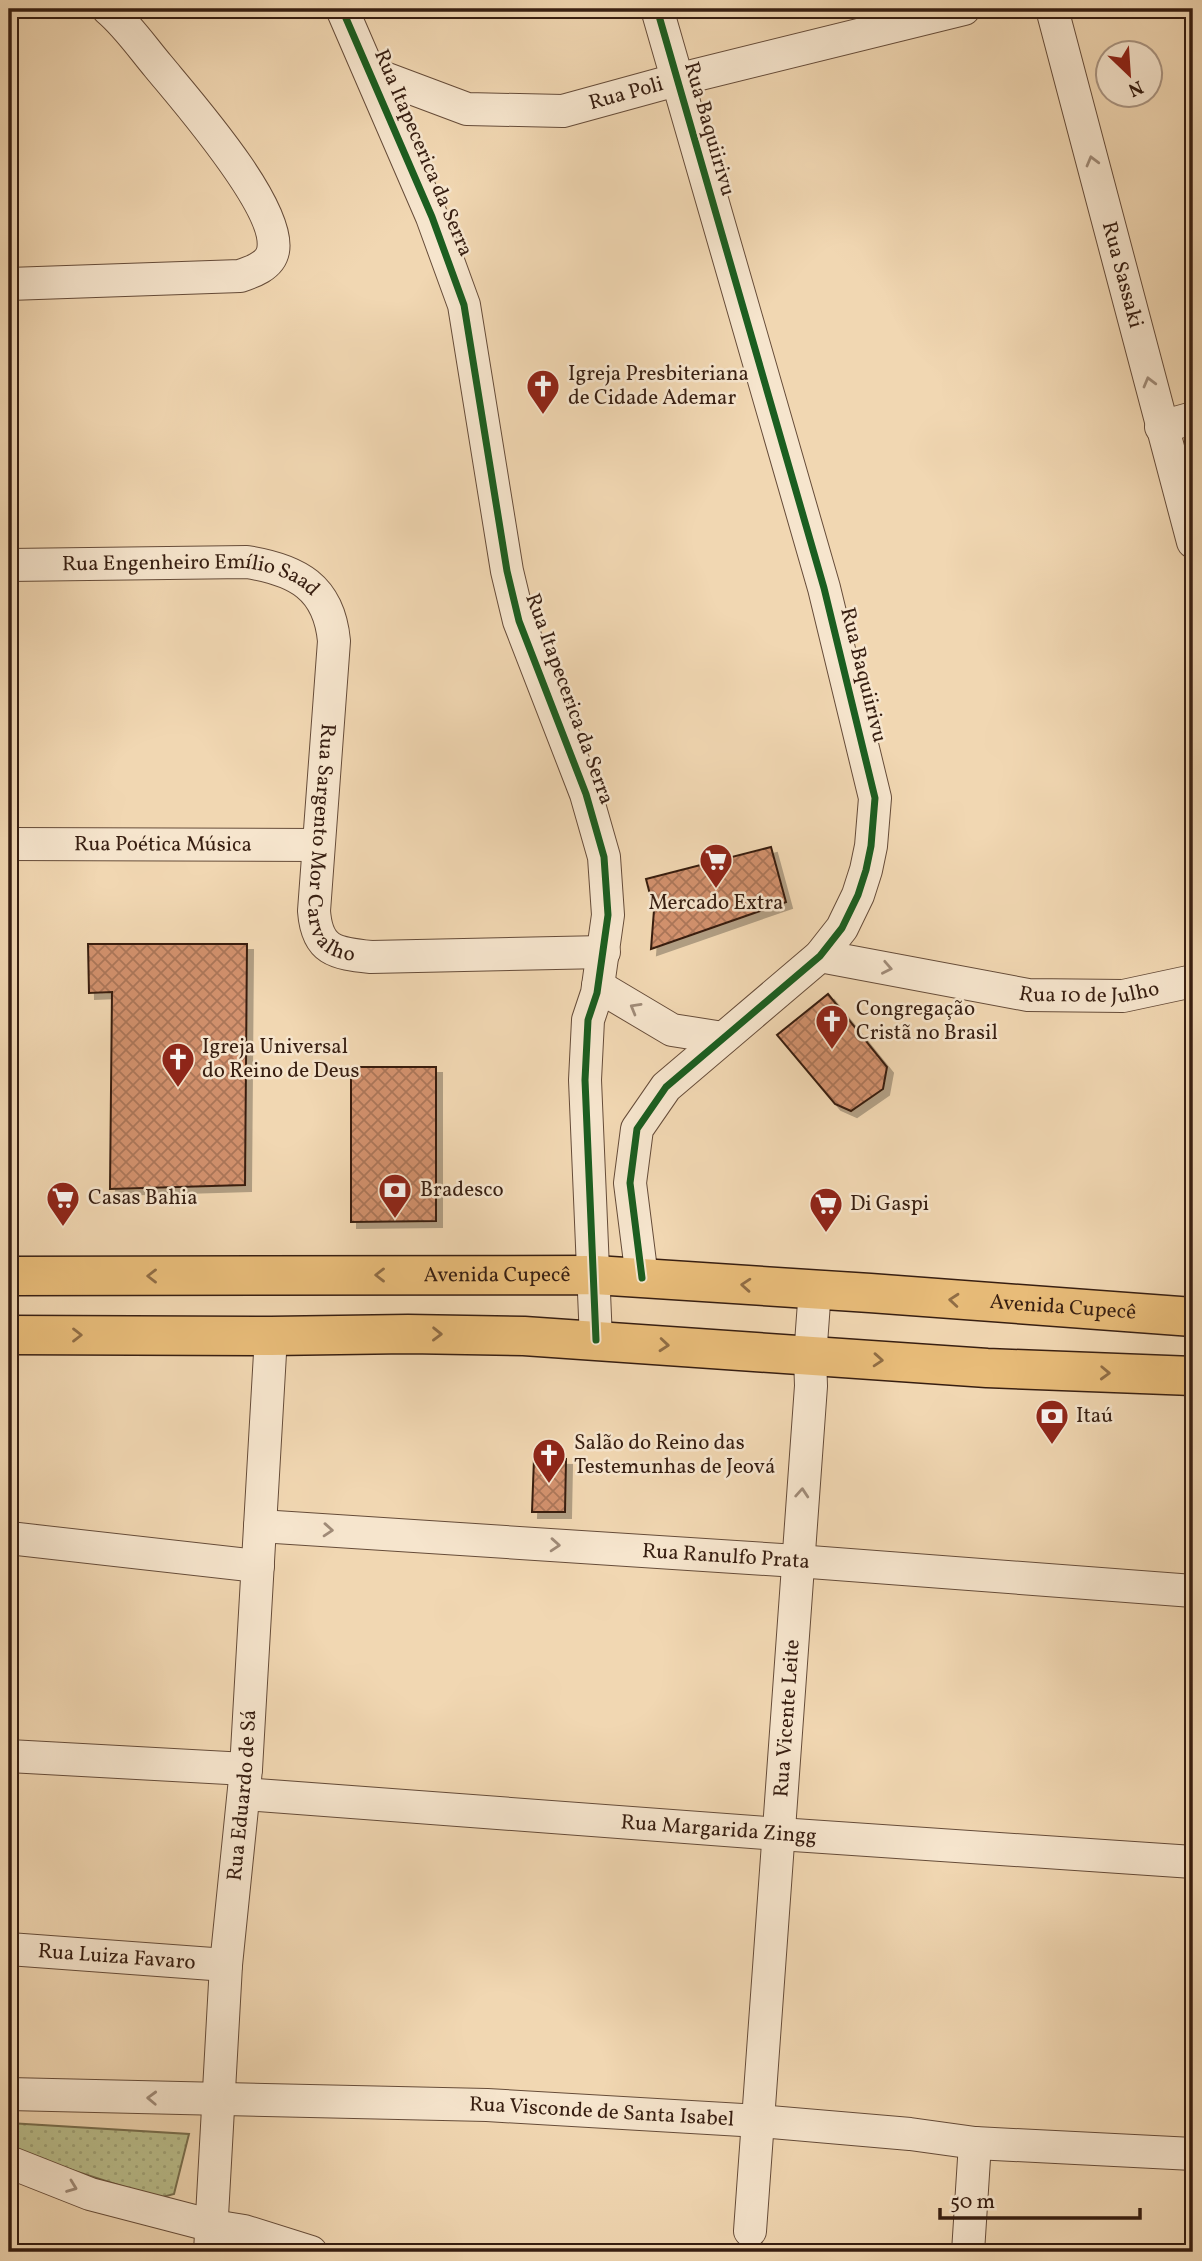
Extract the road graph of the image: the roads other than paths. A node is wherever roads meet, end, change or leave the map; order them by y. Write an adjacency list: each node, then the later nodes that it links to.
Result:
1 (108, 9): 8 (street)
2 (342, 9): 6 (street, Rua Itapecerica da Serra)
3 (657, 9): 7 (street, Rua Baquiirivu)
4 (964, 9): 7 (street, Rua Poli)
5 (1052, 9): 10 (street, Rua Sassaki, one-way to 5)
6 (371, 73): 7 (street, Rua Poli); 16 (street, Rua Itapecerica da Serra)
7 (676, 79): 17 (street, Rua Baquiirivu)
8 (9, 284)
9 (1193, 418): 10 (street)
10 (1161, 427): 11 (street, Rua Sassaki)
11 (1193, 542)
12 (9, 565): 13 (street, Rua Engenheiro Emílio Saad)
13 (334, 641): 15 (street, Rua Sargento Mor Carvalho)
14 (9, 844): 15 (street, Rua Poética Música)
15 (318, 845): 16 (street, Rua Sargento Mor Carvalho)
16 (604, 952): 19 (street, Rua Itapecerica da Serra)
17 (820, 956): 18 (street, Rua 10 de Julho, one-way to 18); 21 (street, Rua Baquiirivu)
18 (1193, 981)
19 (598, 986): 20 (street, one-way to 19); 23 (street, Rua Itapecerica da Serra)
20 (672, 1030): 21 (street); 22 (street)
21 (723, 1038): 22 (street, Rua Baquiirivu)
22 (667, 1087): 24 (street, Rua Baquiirivu)
23 (585, 1119): 24 (street); 25 (street, Rua Itapecerica da Serra)
24 (637, 1129): 27 (street, Rua Baquiirivu)
25 (595, 1275): 26 (main road, Avenida Cupecê, one-way to 26); 27 (main road, Avenida Cupecê); 32 (street, Rua Itapecerica da Serra)
26 (9, 1276)
27 (642, 1278): 28 (main road, Avenida Cupecê, one-way to 27)
28 (815, 1289): 29 (main road, Avenida Cupecê, one-way to 28); 33 (street, Rua Vicente Leite)
29 (1193, 1317)
30 (9, 1335): 31 (main road, one-way to 31)
31 (271, 1336): 32 (main road, one-way to 32); 35 (street, Rua Eduardo de Sá)
32 (596, 1340): 33 (main road, one-way to 33)
33 (810, 1357): 34 (main road, one-way to 34); 37 (street, Rua Vicente Leite, one-way to 33)
34 (1193, 1376)
35 (260, 1526): 37 (street, Rua Ranulfo Prata, one-way to 37); 38 (street, Rua Eduardo de Sá)
36 (9, 1538): 38 (street)
37 (797, 1561): 39 (street, Rua Ranulfo Prata); 42 (street, Rua Vicente Leite)
38 (258, 1566): 41 (street, Rua Eduardo de Sá)
39 (1193, 1591)
40 (9, 1756): 41 (street, Rua Margarida Zingg)
41 (245, 1781): 42 (street, Rua Margarida Zingg); 45 (street, Rua Eduardo de Sá)
42 (779, 1834): 43 (street, Rua Margarida Zingg); 48 (street, Rua Vicente Leite)
43 (1193, 1861)
44 (9, 1949): 45 (street, Rua Luiza Favaro)
45 (226, 1965): 47 (street, Rua Eduardo de Sá)
46 (9, 2094): 47 (street, Rua Visconde de Santa Isabel, one-way to 46)
47 (220, 2100): 48 (street, Rua Visconde de Santa Isabel); 53 (street, Rua Eduardo de Sá)
48 (759, 2121): 49 (street, Rua Visconde de Santa Isabel); 52 (street, Rua Vicente Leite)
49 (975, 2143): 50 (street, Rua Visconde de Santa Isabel); 55 (street)
50 (1193, 2154)
51 (9, 2162): 53 (street, one-way to 53)
52 (750, 2231)
53 (211, 2239): 54 (street)
54 (311, 2252)
55 (968, 2252)

